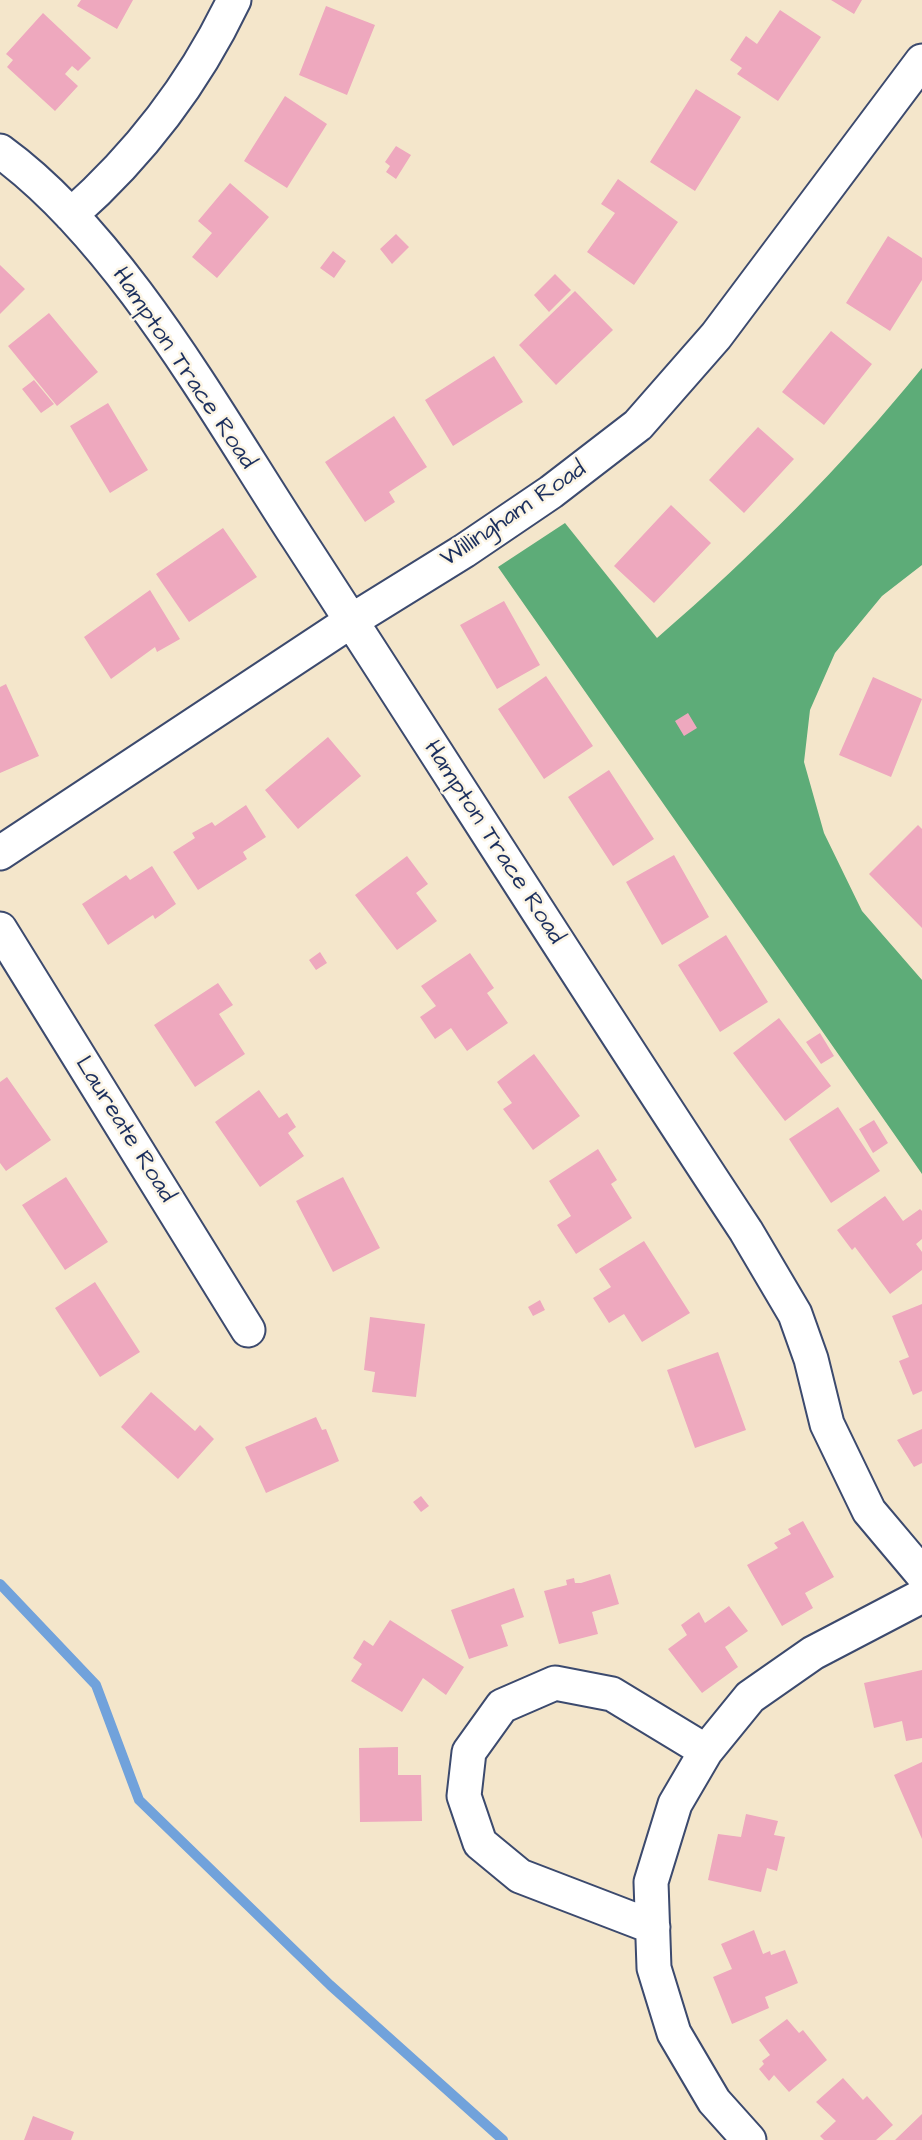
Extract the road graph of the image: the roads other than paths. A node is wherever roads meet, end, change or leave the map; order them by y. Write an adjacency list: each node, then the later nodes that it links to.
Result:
1 (234, 0): 4 (street)
2 (922, 61): 5 (street, Willingham Road)
3 (0, 151): 4 (street, Hampton Trace Road)
4 (71, 215): 5 (street, Hampton Trace Road)
5 (351, 621): 6 (street, Willingham Road); 9 (street, Hampton Trace Road)
6 (0, 853)
7 (0, 929): 8 (street, Laureate Road)
8 (248, 1330)
9 (922, 1574)
10 (922, 1596): 11 (street)
11 (706, 1751): 12 (street); 12 (street)
12 (653, 1927): 13 (street)
13 (750, 2140)

